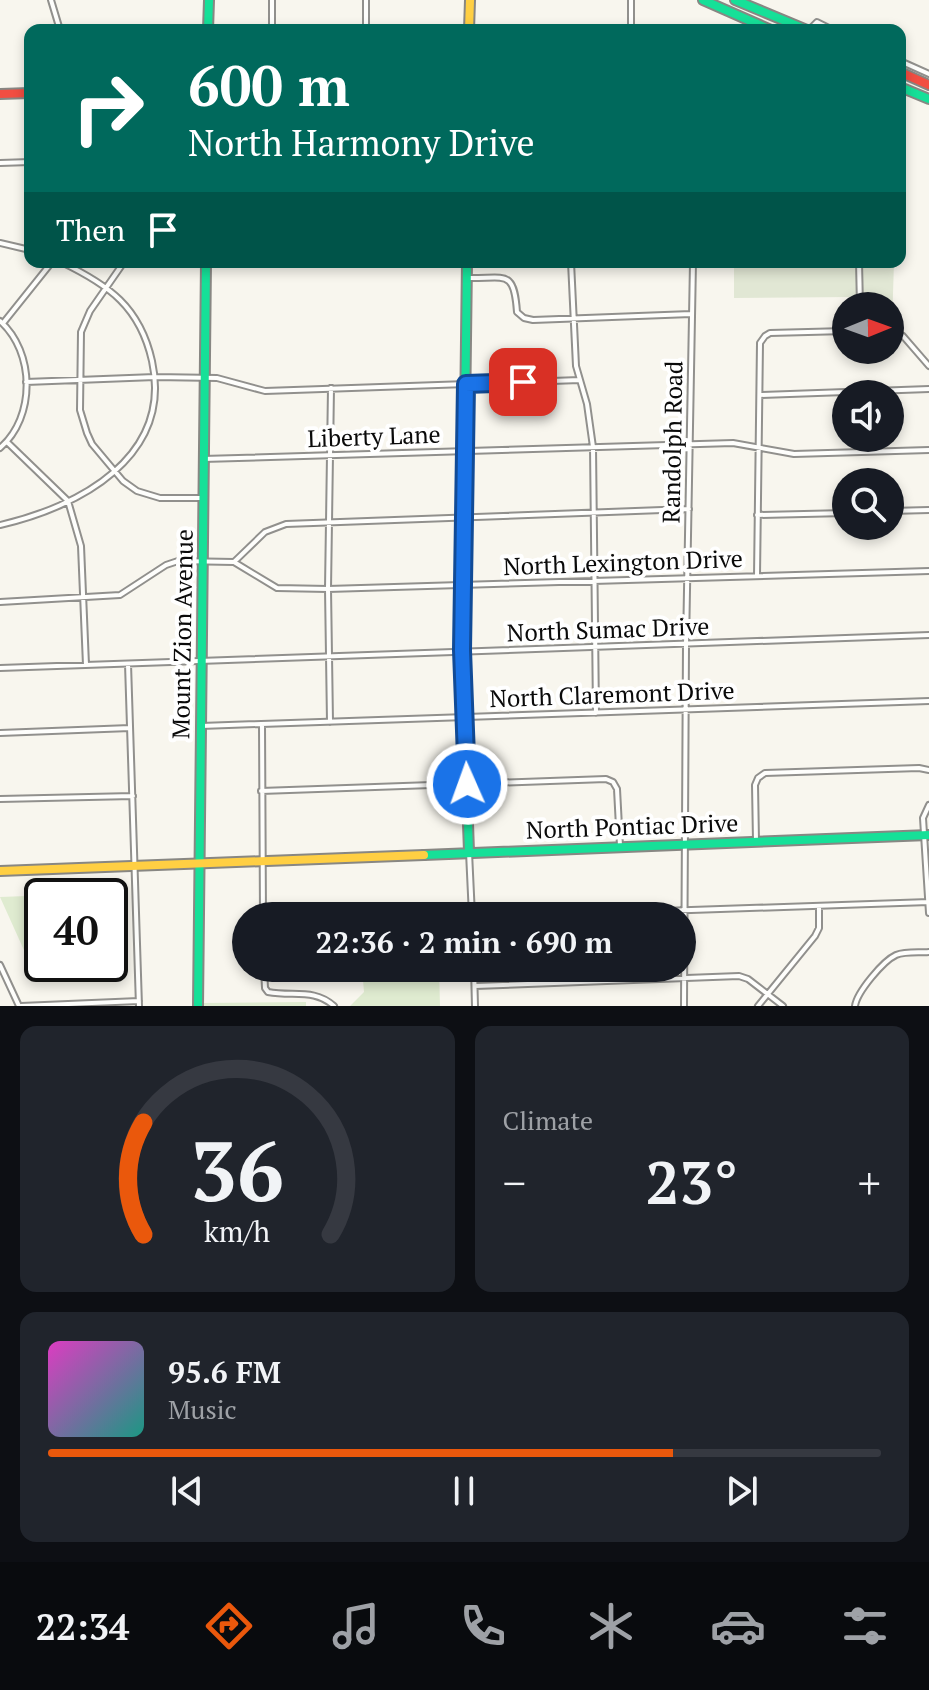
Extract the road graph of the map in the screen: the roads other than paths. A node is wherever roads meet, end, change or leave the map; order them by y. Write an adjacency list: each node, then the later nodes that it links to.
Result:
1 (51, 0): 9 (street)
2 (209, 0): 10 (street)
3 (272, 0): 11 (street)
4 (366, 0): 12 (street)
5 (470, 0): 13 (street)
6 (631, 0): 14 (street)
7 (703, 0): 15 (street)
8 (735, 0): 16 (street)
9 (57, 24)
10 (208, 24)
11 (272, 24)
12 (366, 24)
13 (469, 24)
14 (631, 24)
15 (757, 24)
16 (793, 24)
17 (906, 64): 18 (street)
18 (929, 74)
19 (906, 75): 20 (street)
20 (929, 85)
21 (906, 89): 24 (street)
22 (24, 93): 23 (street)
23 (0, 94)
24 (929, 99)
25 (24, 162): 26 (street)
26 (0, 163)
27 (0, 243): 28 (street)
28 (24, 249)
29 (47, 268): 42 (street)
30 (72, 268): 38 (street)
31 (120, 268): 38 (street)
32 (206, 268): 47 (street, Mount Zion Avenue)
33 (467, 268): 37 (street)
34 (571, 268): 41 (street)
35 (693, 268): 40 (street, Randolph Road)
36 (859, 268): 39 (street)
37 (467, 278): 41 (street); 51 (street)
38 (107, 287): 46 (street); 48 (street)
39 (860, 292)
40 (692, 314): 41 (street); 56 (street, Randolph Road)
41 (572, 318): 49 (street)
42 (2, 322): 50 (street)
43 (832, 332): 54 (street)
44 (904, 337): 45 (street)
45 (929, 366)
46 (155, 377): 47 (street); 48 (street); 64 (street)
47 (204, 378): 52 (street); 63 (street, Mount Zion Avenue)
48 (78, 379): 50 (street); 64 (street)
49 (580, 380): 51 (street); 57 (street)
50 (26, 382): 55 (street)
51 (466, 384): 52 (street); 61 (street)
52 (331, 388): 62 (street)
53 (929, 389): 54 (street)
54 (760, 395): 58 (street)
55 (7, 442): 59 (street); 66 (street)
56 (690, 443): 57 (street, Liberty Lane); 58 (street, Liberty Lane); 67 (street, Randolph Road)
57 (593, 447): 61 (street, Liberty Lane); 70 (street)
58 (759, 447): 60 (street, Liberty Lane); 72 (street)
59 (0, 448)
60 (929, 450)
61 (465, 451): 62 (street, Liberty Lane); 73 (street)
62 (331, 456): 63 (street, Liberty Lane); 74 (street)
63 (203, 459): 65 (street, Mount Zion Avenue)
64 (116, 471): 65 (street); 66 (street)
65 (203, 498): 76 (street, Mount Zion Avenue)
66 (68, 501): 75 (street); 84 (street)
67 (689, 509): 70 (street); 80 (street, Randolph Road)
68 (929, 510): 69 (street)
69 (904, 511)
70 (594, 513): 73 (street); 81 (street)
71 (832, 513): 72 (street)
72 (757, 515): 79 (street)
73 (464, 517): 74 (street); 82 (street)
74 (330, 522): 77 (street); 83 (street)
75 (0, 525)
76 (203, 561): 77 (street, North Lexington Drive); 84 (street, North Lexington Drive); 91 (street, Mount Zion Avenue)
77 (234, 562): 83 (street, North Lexington Drive)
78 (929, 571): 79 (street, North Lexington Drive)
79 (757, 576): 80 (street, North Lexington Drive)
80 (689, 577): 81 (street, North Lexington Drive); 87 (street, Randolph Road)
81 (593, 580): 82 (street, North Lexington Drive); 88 (street)
82 (463, 584): 83 (street, North Lexington Drive); 89 (street)
83 (328, 589): 90 (street)
84 (83, 599): 85 (street, North Lexington Drive); 93 (street)
85 (0, 602)
86 (929, 635): 87 (street, North Sumac Drive)
87 (686, 645): 88 (street, North Sumac Drive); 96 (street, Randolph Road)
88 (594, 649): 89 (street, North Sumac Drive); 97 (street)
89 (462, 650): 90 (street, North Sumac Drive); 98 (street)
90 (328, 657): 91 (street, North Sumac Drive); 99 (street)
91 (201, 661): 92 (street, North Sumac Drive); 101 (street, Mount Zion Avenue)
92 (128, 664): 93 (street, North Sumac Drive); 102 (street)
93 (86, 665): 94 (street, North Sumac Drive)
94 (0, 668)
95 (929, 701): 96 (street, North Claremont Drive)
96 (686, 709): 97 (street, North Claremont Drive); 112 (street, Randolph Road)
97 (596, 713): 98 (street, North Claremont Drive)
98 (465, 717): 99 (street, North Claremont Drive); 105 (street)
99 (330, 723): 100 (street, North Claremont Drive)
100 (262, 725): 101 (street, North Claremont Drive); 106 (street)
101 (201, 726): 116 (street, Mount Zion Avenue)
102 (130, 728): 103 (street); 107 (street)
103 (0, 733)
104 (929, 770): 111 (street)
105 (467, 784): 106 (street); 113 (street); 114 (street)
106 (261, 791): 115 (street)
107 (133, 796): 108 (street); 117 (street)
108 (0, 799)
109 (929, 805): 110 (street)
110 (926, 836): 111 (street, North Pontiac Drive); 122 (street)
111 (756, 841): 112 (street, North Pontiac Drive)
112 (685, 844): 113 (street, North Pontiac Drive); 121 (street, Randolph Road)
113 (620, 846): 114 (street, North Pontiac Drive)
114 (469, 852): 115 (street, North Pontiac Drive); 120 (street)
115 (261, 859): 116 (street, North Pontiac Drive); 119 (street)
116 (199, 862): 117 (street, North Pontiac Drive); 137 (street, Mount Zion Avenue)
117 (135, 865): 118 (street, North Pontiac Drive); 135 (street)
118 (0, 871)
119 (263, 902)
120 (471, 902)
121 (685, 902)
122 (929, 902): 123 (street); 125 (street)
123 (819, 906): 124 (street); 134 (street)
124 (696, 911)
125 (929, 913)
126 (929, 952): 143 (street)
127 (0, 965): 136 (street)
128 (696, 978): 134 (street)
129 (266, 982): 138 (street)
130 (475, 982): 133 (street)
131 (580, 982): 133 (street)
132 (684, 982): 140 (street, Randolph Road)
133 (475, 986): 139 (street)
134 (769, 994): 141 (street); 142 (street)
135 (139, 1003): 136 (street)
136 (20, 1006)
137 (198, 1006)
138 (334, 1006)
139 (475, 1006)
140 (684, 1006)
141 (758, 1006)
142 (783, 1006)
143 (855, 1006)

